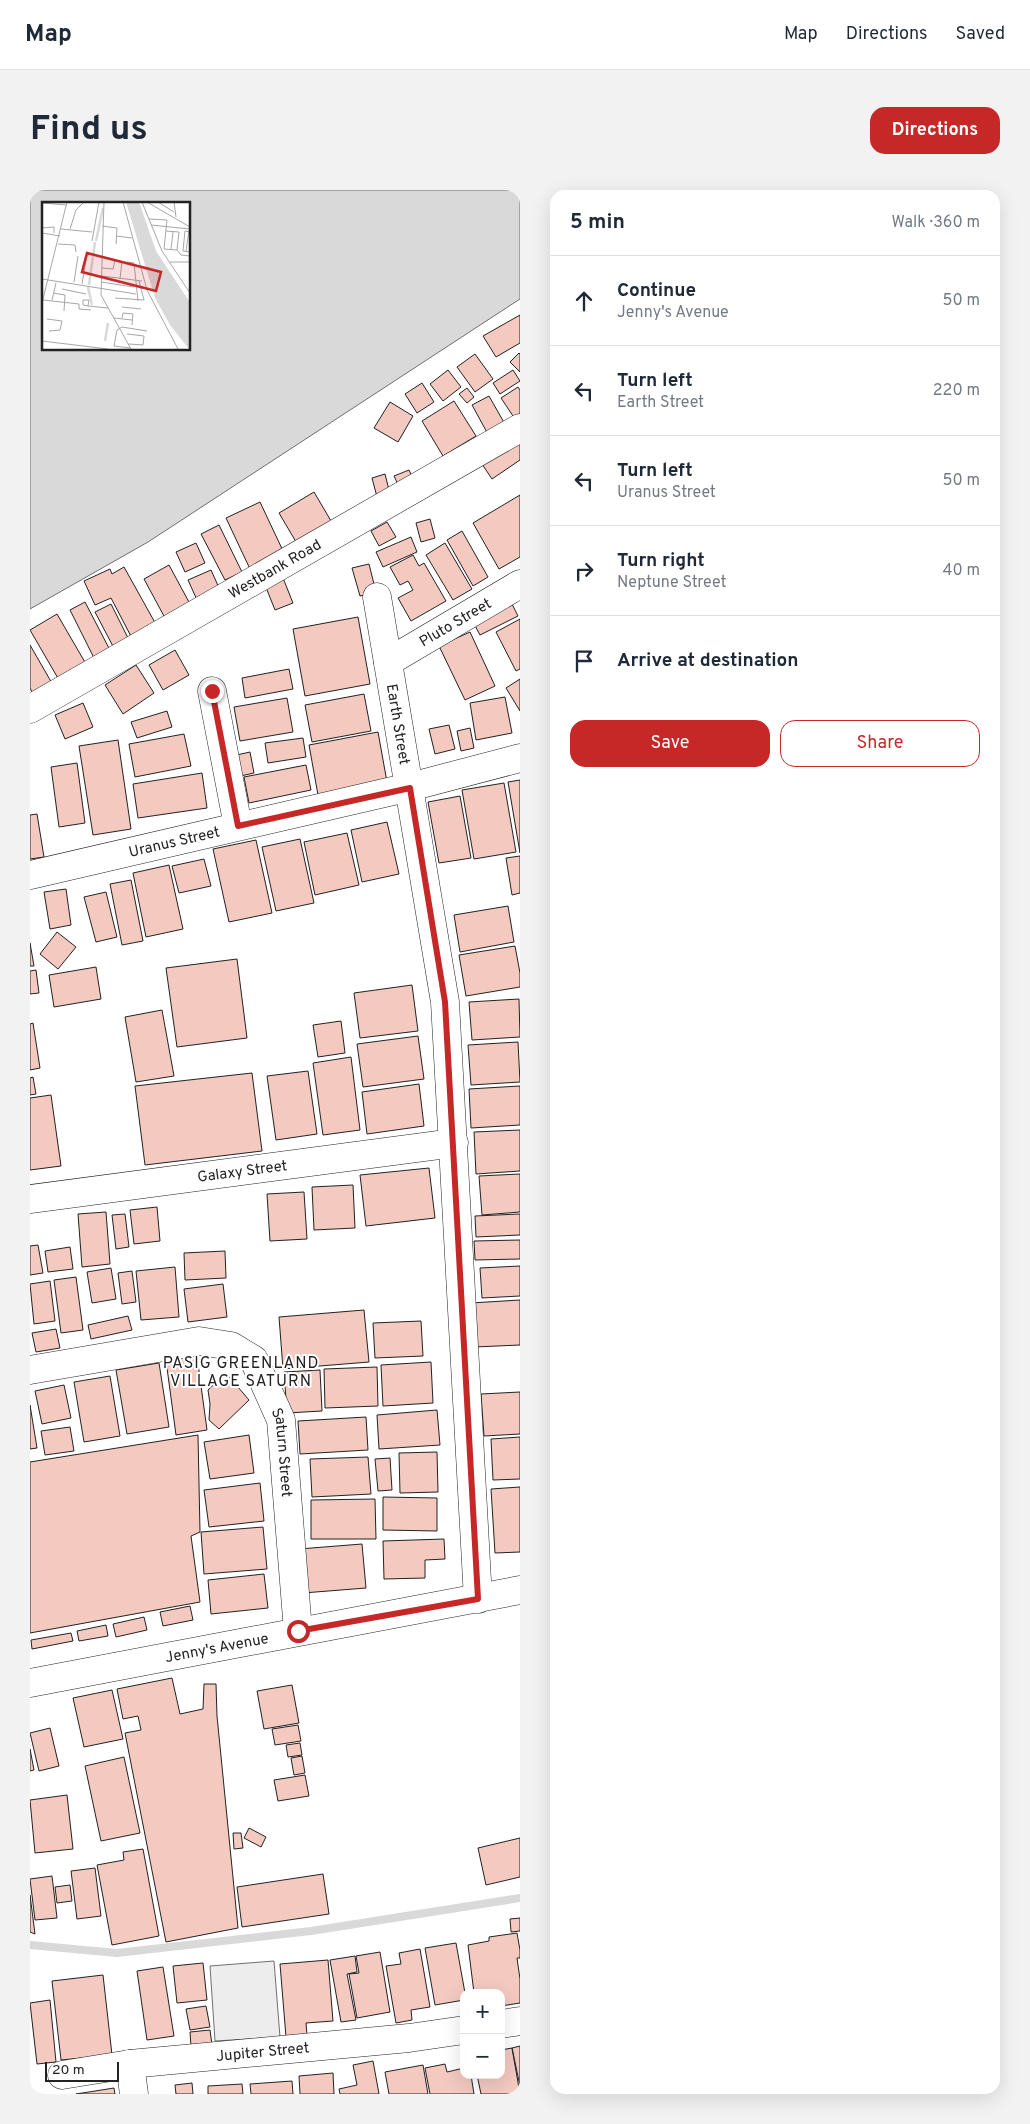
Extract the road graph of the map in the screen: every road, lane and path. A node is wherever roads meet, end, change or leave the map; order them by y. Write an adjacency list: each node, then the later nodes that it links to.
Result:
1 (520, 428): 6 (street, Westbank Road)
2 (520, 584): 4 (street, Pluto Street)
3 (377, 597): 4 (street, Earth Street)
4 (388, 662): 8 (street, Earth Street)
5 (212, 691): 9 (street)
6 (30, 709)
7 (520, 758): 8 (street, Uranus Street)
8 (410, 788): 9 (street, Uranus Street); 11 (street, Earth Street)
9 (238, 826): 10 (street, Uranus Street)
10 (30, 875)
11 (454, 1143): 12 (street, Galaxy Street); 15 (street, Earth Street)
12 (30, 1199)
13 (30, 1370): 16 (street, Saturn Street)
14 (520, 1590): 15 (street, Jenny's Avenue)
15 (478, 1599): 16 (street, Jenny's Avenue)
16 (298, 1631): 17 (street, Jenny's Avenue)
17 (30, 1683)
18 (520, 2021): 19 (street)
19 (505, 2023)
20 (460, 2031): 21 (street, Jupiter Street)
21 (130, 2064): 22 (street, Jupiter Street); 23 (street)
22 (62, 2075)
23 (134, 2094)

